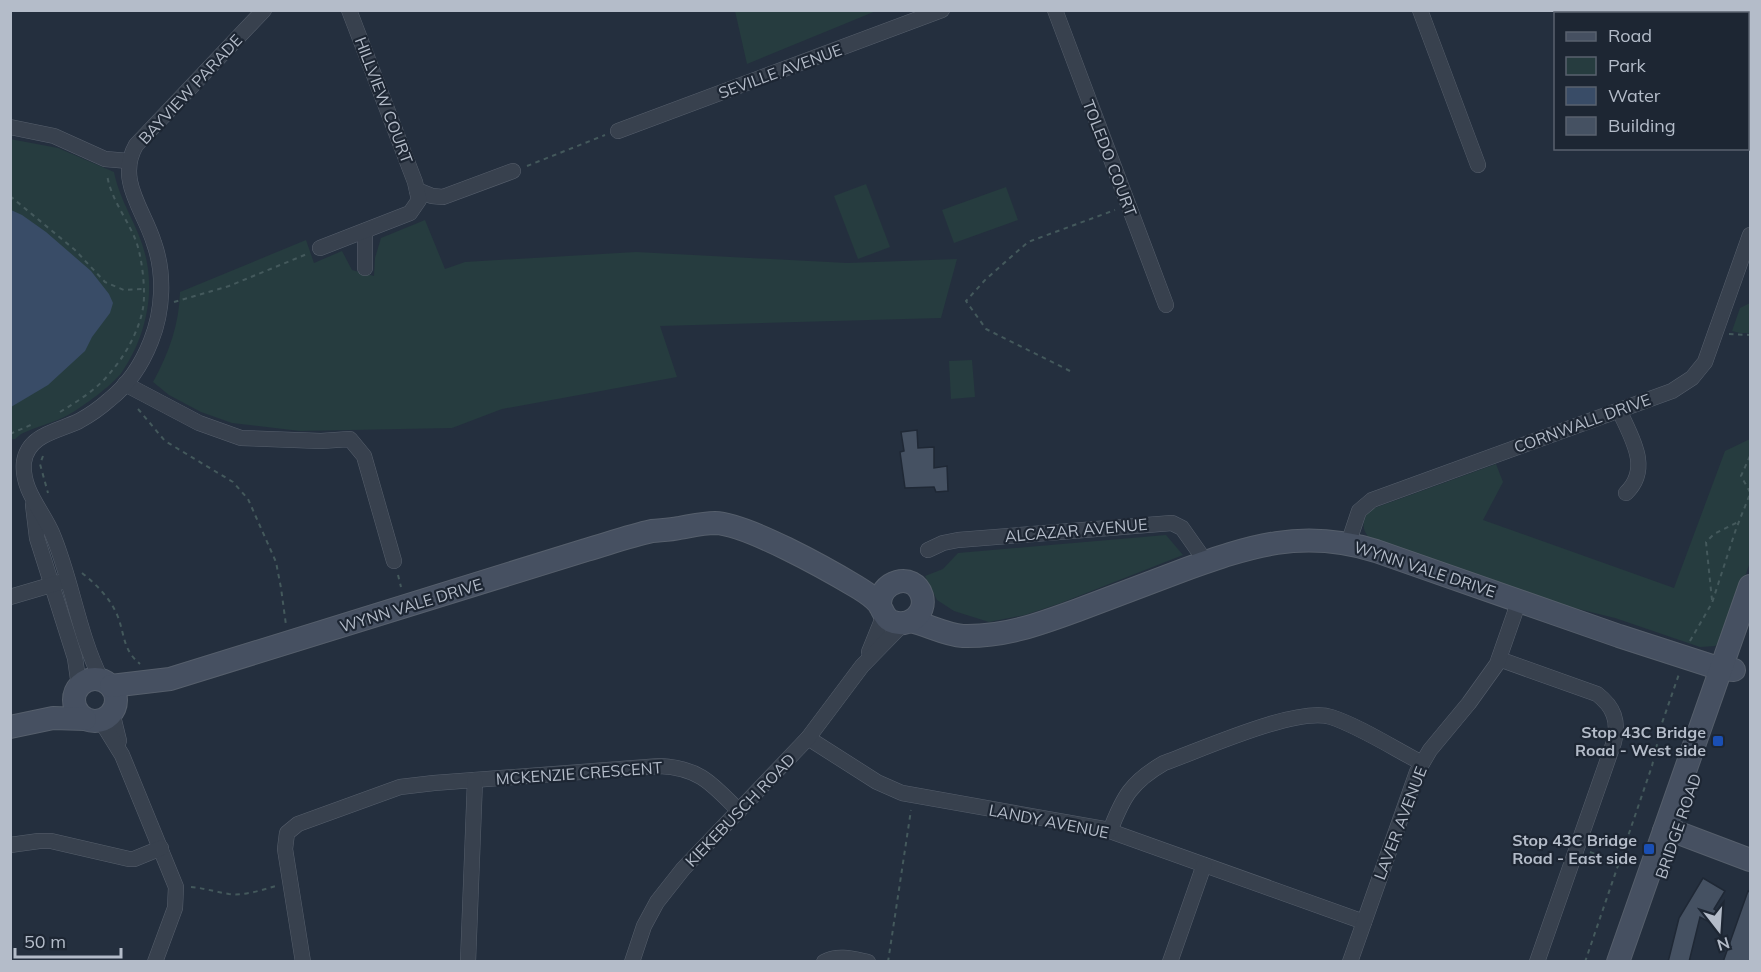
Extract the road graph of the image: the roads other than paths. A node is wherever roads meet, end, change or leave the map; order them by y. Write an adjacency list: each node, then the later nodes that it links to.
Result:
1 (264, 10): 8 (street, BAYVIEW PARADE)
2 (349, 10): 11 (street, HILLVIEW COURT)
3 (942, 10): 7 (street, SEVILLE AVENUE)
4 (1055, 10): 16 (street, TOLEDO COURT)
5 (1420, 10): 9 (street)
6 (10, 127): 8 (street)
7 (618, 131)
8 (129, 161): 17 (street, BAYVIEW PARADE)
9 (1478, 165)
10 (513, 171): 11 (street)
11 (417, 190): 12 (street)
12 (365, 231): 14 (street); 15 (street)
13 (1750, 235): 18 (street, CORNWALL DRIVE)
14 (320, 248)
15 (366, 268)
16 (1166, 305)
17 (123, 386): 19 (street, BAYVIEW PARADE); 25 (street)
18 (1619, 410): 20 (street); 23 (street, CORNWALL DRIVE)
19 (18, 455): 21 (street, BAYVIEW PARADE)
20 (1626, 493)
21 (33, 500): 27 (street, BAYVIEW PARADE); 27 (street, BAYVIEW PARADE)
22 (651, 531): 28 (main road, WYNN VALE DRIVE); 33 (main road, WYNN VALE DRIVE); 38 (main road, WYNN VALE DRIVE)
23 (1348, 544): 26 (main road, WYNN VALE DRIVE); 32 (main road, WYNN VALE DRIVE)
24 (928, 550): 26 (street, ALCAZAR AVENUE)
25 (394, 561)
26 (1206, 562): 35 (main road, WYNN VALE DRIVE)
27 (59, 582): 31 (street); 38 (street, BAYVIEW PARADE); 38 (street, BAYVIEW PARADE)
28 (892, 584): 30 (main road); 33 (main road)
29 (1750, 586): 37 (main road, BRIDGE ROAD)
30 (922, 596): 33 (main road); 35 (main road, WYNN VALE DRIVE)
31 (10, 597)
32 (1519, 600): 36 (street, LAVER AVENUE); 37 (main road, WYNN VALE DRIVE)
33 (894, 616): 35 (main road, WYNN VALE DRIVE); 40 (street, KIEKEBUSCH ROAD)
34 (1750, 623): 37 (main road, BRIDGE ROAD)
35 (988, 634)
36 (1499, 659): 41 (street, LAVER AVENUE); 59 (street)
37 (1727, 670): 45 (main road, BRIDGE ROAD)
38 (97, 700): 39 (main road, WYNN VALE DRIVE); 47 (street)
39 (15, 726)
40 (808, 738): 43 (street, KIEKEBUSCH ROAD); 44 (street, LANDY AVENUE)
41 (1422, 763): 44 (street); 50 (street, LAVER AVENUE)
42 (476, 780): 43 (street, MCKENZIE CRESCENT); 52 (street, MCKENZIE CRESCENT); 53 (street, MCKENZIE CRESCENT)
43 (739, 811): 54 (street, KIEKEBUSCH ROAD)
44 (1110, 831): 49 (street, LANDY AVENUE)
45 (1670, 832): 48 (main road); 60 (main road, BRIDGE ROAD); 61 (main road, BRIDGE ROAD)
46 (10, 845): 47 (street)
47 (161, 848): 51 (street)
48 (1750, 860)
49 (1204, 865): 50 (street, LANDY AVENUE); 57 (street)
50 (1364, 922): 58 (street, LAVER AVENUE)
51 (155, 962)
52 (303, 962)
53 (468, 962)
54 (632, 962)
55 (824, 962): 56 (street)
56 (868, 962)
57 (1170, 962)
58 (1350, 962)
59 (1537, 962)
60 (1618, 962)
61 (1630, 962)

